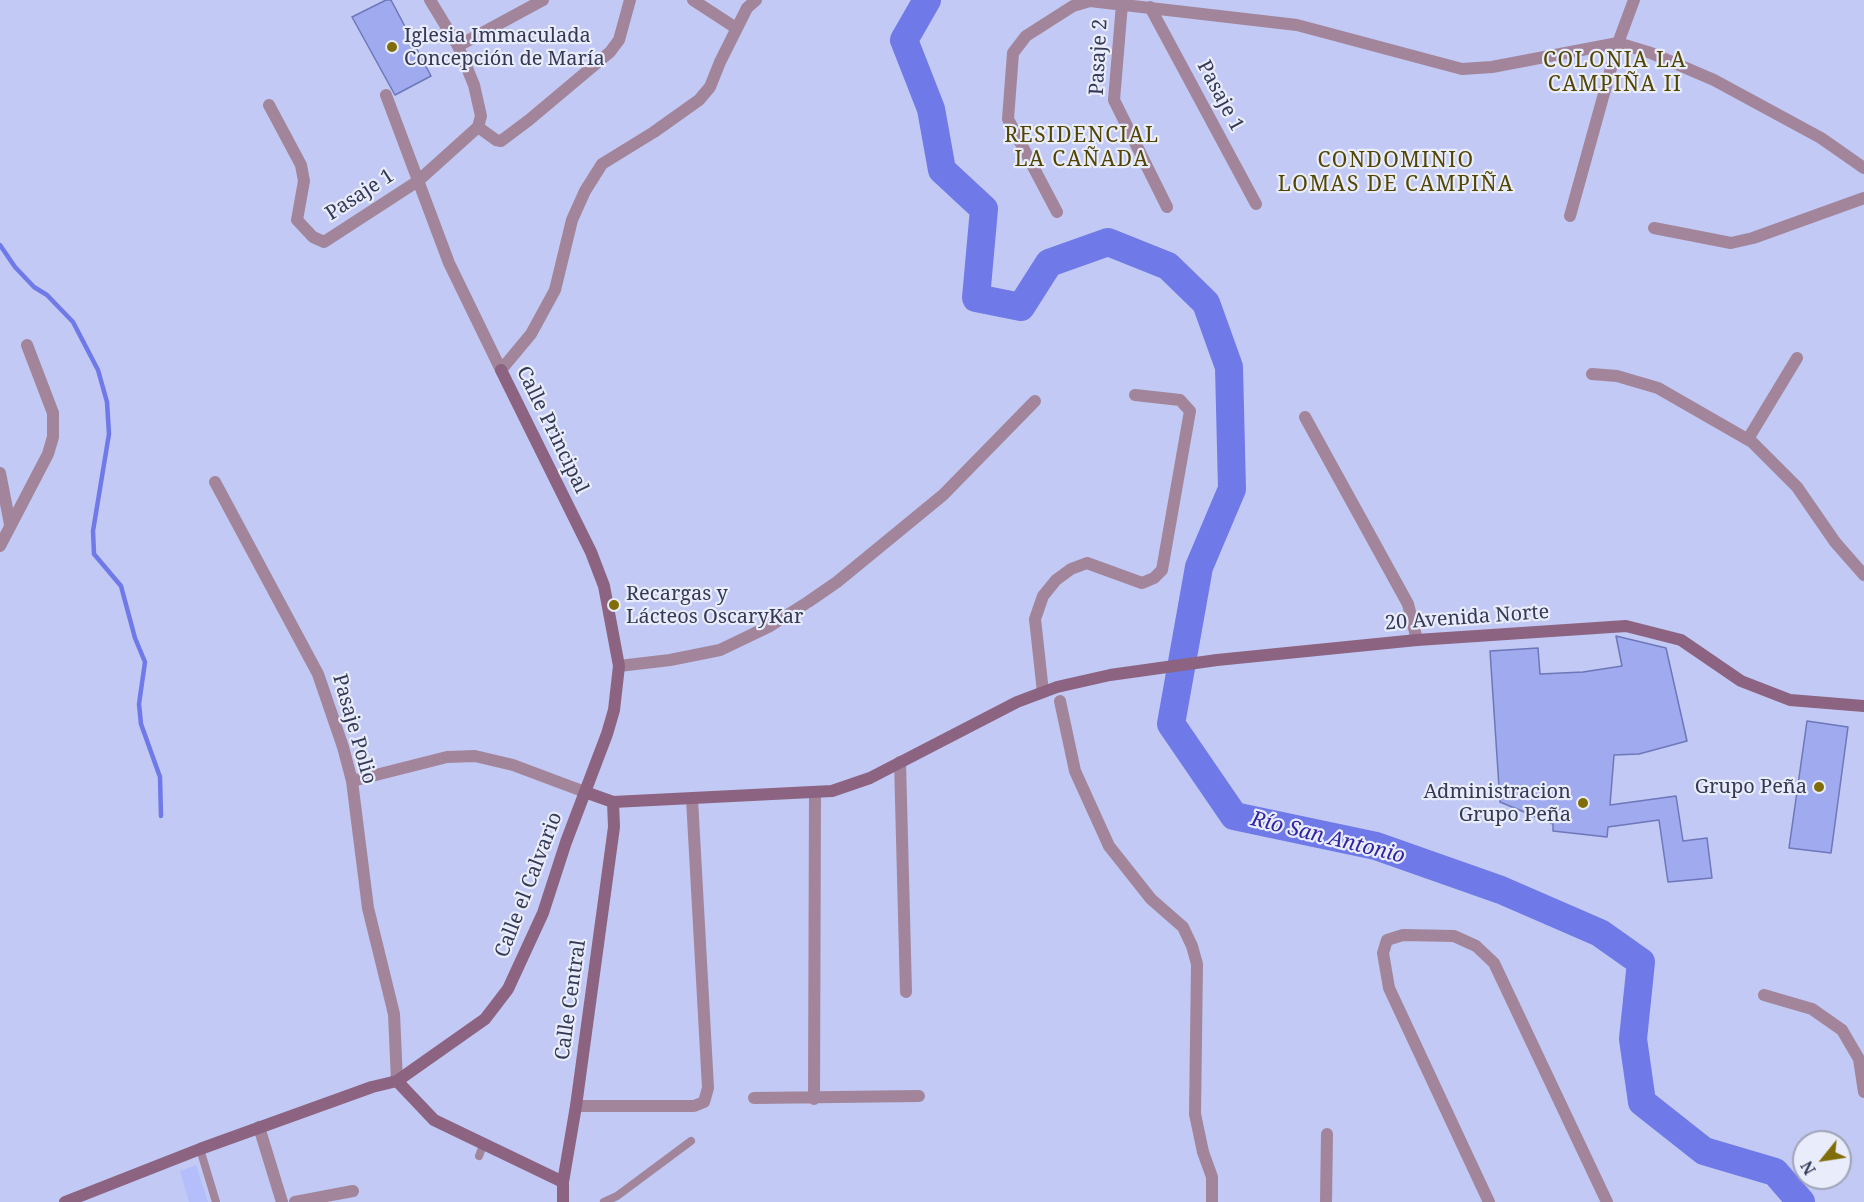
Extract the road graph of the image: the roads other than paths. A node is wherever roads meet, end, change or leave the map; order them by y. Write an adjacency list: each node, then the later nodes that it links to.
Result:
1 (430, 0): 11 (street)
2 (543, 0): 11 (street)
3 (630, 0): 14 (street)
4 (693, 0): 9 (street)
5 (756, 0): 9 (street)
6 (1634, 0): 10 (street)
7 (1122, 4): 8 (street); 19 (street, Pasaje 2); 20 (street)
8 (1150, 7): 10 (street); 18 (street, Pasaje 1)
9 (736, 27): 25 (street)
10 (1618, 43): 15 (street); 21 (street)
11 (458, 46): 14 (street)
12 (386, 94): 16 (street, Calle Principal)
13 (269, 105): 16 (street, Pasaje 1)
14 (478, 127): 16 (street, Pasaje 1)
15 (1864, 168)
16 (418, 181): 25 (street, Calle Principal)
17 (1864, 198): 22 (street)
18 (1256, 204)
19 (1167, 207)
20 (1057, 212)
21 (1570, 216)
22 (1654, 228)
23 (27, 345): 33 (street)
24 (1797, 358): 30 (street)
25 (501, 370): 37 (street, Calle Principal)
26 (1592, 374): 30 (street)
27 (1135, 395): 38 (street)
28 (1035, 401): 37 (street)
29 (1305, 417): 36 (street)
30 (1748, 439): 35 (street)
31 (0, 473): 33 (street)
32 (215, 482): 42 (street, Pasaje Polio)
33 (10, 524): 34 (street)
34 (0, 546)
35 (1864, 575)
36 (1417, 640): 38 (street, 20 Avenida Norte); 40 (street, 20 Avenida Norte)
37 (619, 666): 43 (street, Calle Principal)
38 (1043, 692): 41 (street)
39 (1060, 701): 69 (street)
40 (1864, 706)
41 (900, 762): 44 (street); 47 (street)
42 (351, 780): 43 (street); 49 (street, Pasaje Polio)
43 (585, 792): 46 (street); 49 (street, Calle el Calvario)
44 (815, 792): 45 (street); 53 (street)
45 (692, 799): 46 (street); 54 (street)
46 (613, 802): 54 (street, Calle Central)
47 (906, 992)
48 (1764, 995): 50 (street)
49 (397, 1081): 55 (street, Calle el Calvario); 58 (street)
50 (1864, 1092)
51 (919, 1096): 53 (street)
52 (754, 1098): 53 (street)
53 (814, 1099)
54 (576, 1106): 61 (street, Calle Central)
55 (259, 1128): 59 (street, Calle el Calvario); 65 (street)
56 (1327, 1134): 70 (street)
57 (691, 1141): 68 (lane)
58 (484, 1143): 60 (lane); 61 (street)
59 (200, 1149): 63 (street, Calle el Calvario); 64 (lane)
60 (479, 1156)
61 (563, 1182): 67 (street, Calle Central)
62 (353, 1191): 66 (street)
63 (70, 1201)
64 (216, 1202)
65 (282, 1202)
66 (295, 1202)
67 (563, 1202)
68 (604, 1202)
69 (1212, 1202)
70 (1326, 1202)
71 (1489, 1202): 72 (street)
72 (1607, 1202)

